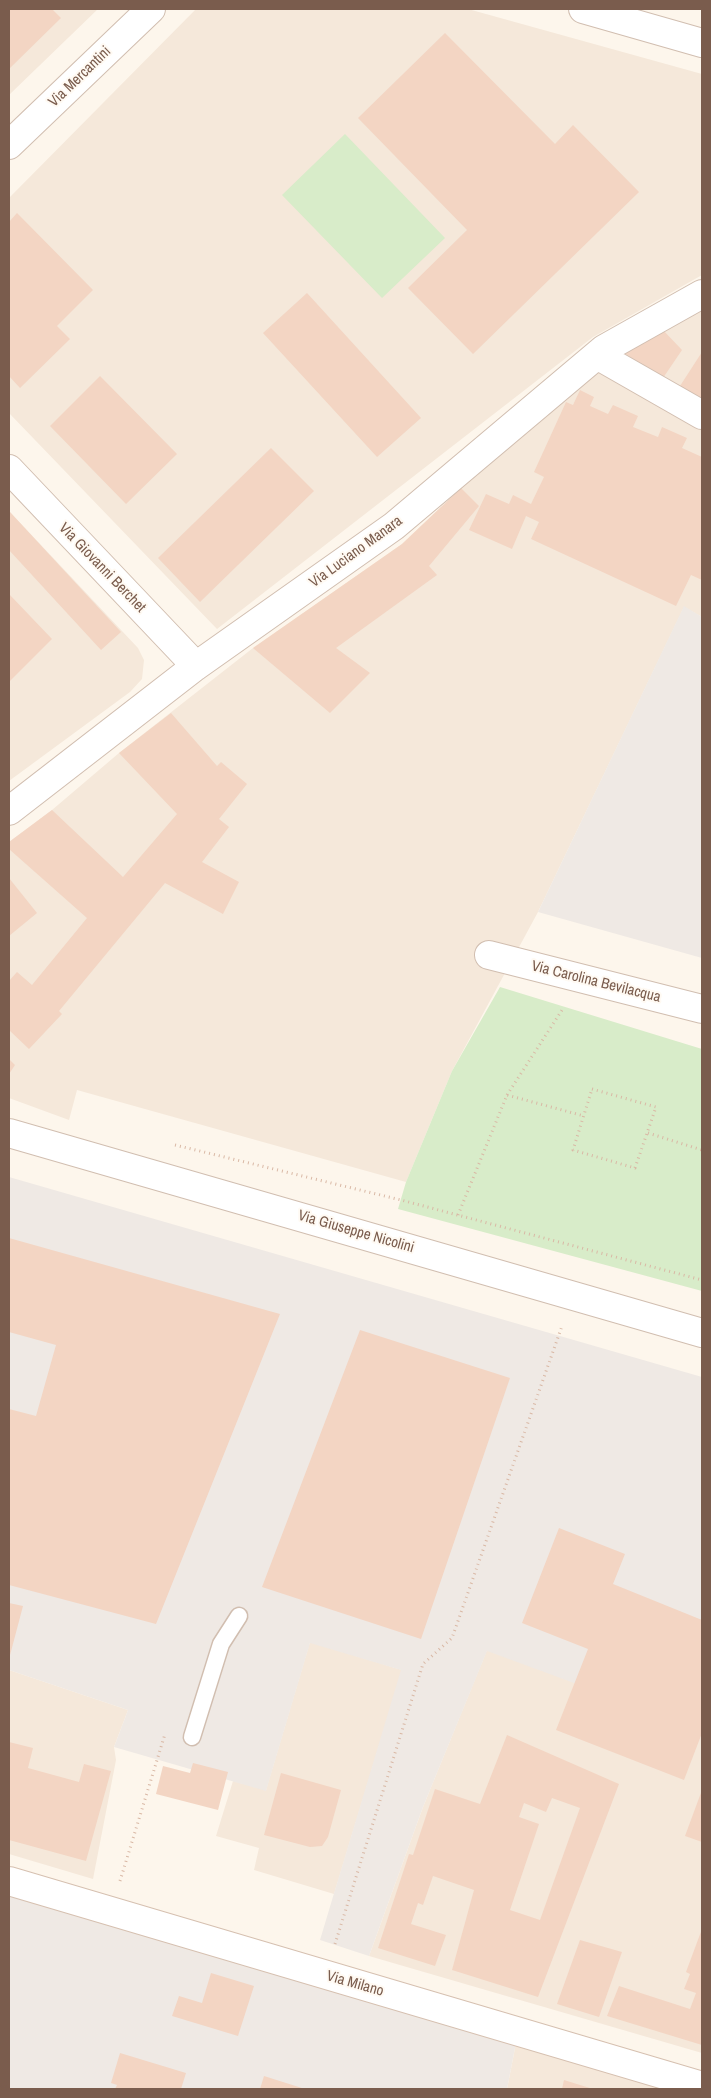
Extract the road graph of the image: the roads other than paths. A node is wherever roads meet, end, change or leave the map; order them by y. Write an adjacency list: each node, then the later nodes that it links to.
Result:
1 (151, 9): 4 (street, Via Mercantini)
2 (583, 9): 3 (street)
3 (702, 43)
4 (9, 145)
5 (702, 294): 6 (street, Via Luciano Manara)
6 (597, 355): 7 (street); 9 (street, Via Luciano Manara)
7 (702, 415)
8 (9, 470): 9 (street, Via Giovanni Berchet)
9 (196, 666): 10 (street, Via Luciano Manara)
10 (9, 811)
11 (489, 954): 12 (street, Via Carolina Bevilacqua)
12 (702, 1009)
13 (9, 1133): 14 (street, Via Giuseppe Nicolini)
14 (702, 1333)
15 (239, 1616): 16 (lane)
16 (192, 1737)
17 (9, 1881): 18 (street, Via Milano)
18 (702, 2086)

